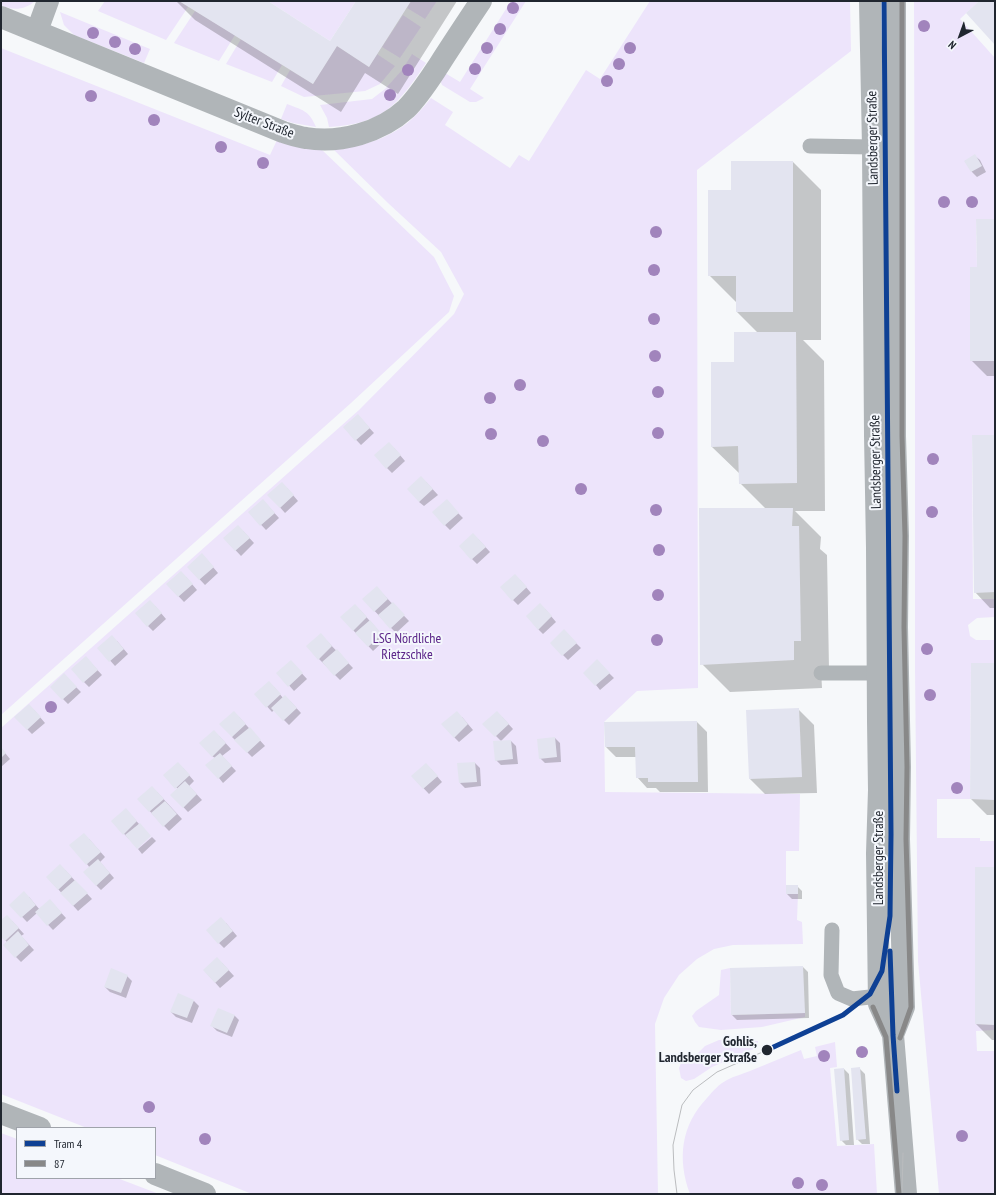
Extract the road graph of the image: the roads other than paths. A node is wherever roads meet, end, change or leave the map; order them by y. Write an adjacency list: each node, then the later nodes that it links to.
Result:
1 (48, 1): 6 (street)
2 (481, 1): 6 (street, Sylter Straße)
3 (870, 1): 8 (street, Landsberger Straße)
4 (895, 1): 13 (street, Landsberger Straße)
5 (1, 17): 6 (street, Sylter Straße)
6 (36, 31)
7 (810, 146): 8 (lane)
8 (873, 148): 10 (street, Landsberger Straße)
9 (821, 673): 10 (lane)
10 (878, 673): 12 (street, Landsberger Straße)
11 (832, 930): 12 (lane)
12 (879, 996): 13 (street, Landsberger Straße)
13 (893, 1035): 18 (street)
14 (1, 1113): 15 (street)
15 (37, 1127)
16 (156, 1174): 17 (street)
17 (205, 1194)
18 (906, 1194)

